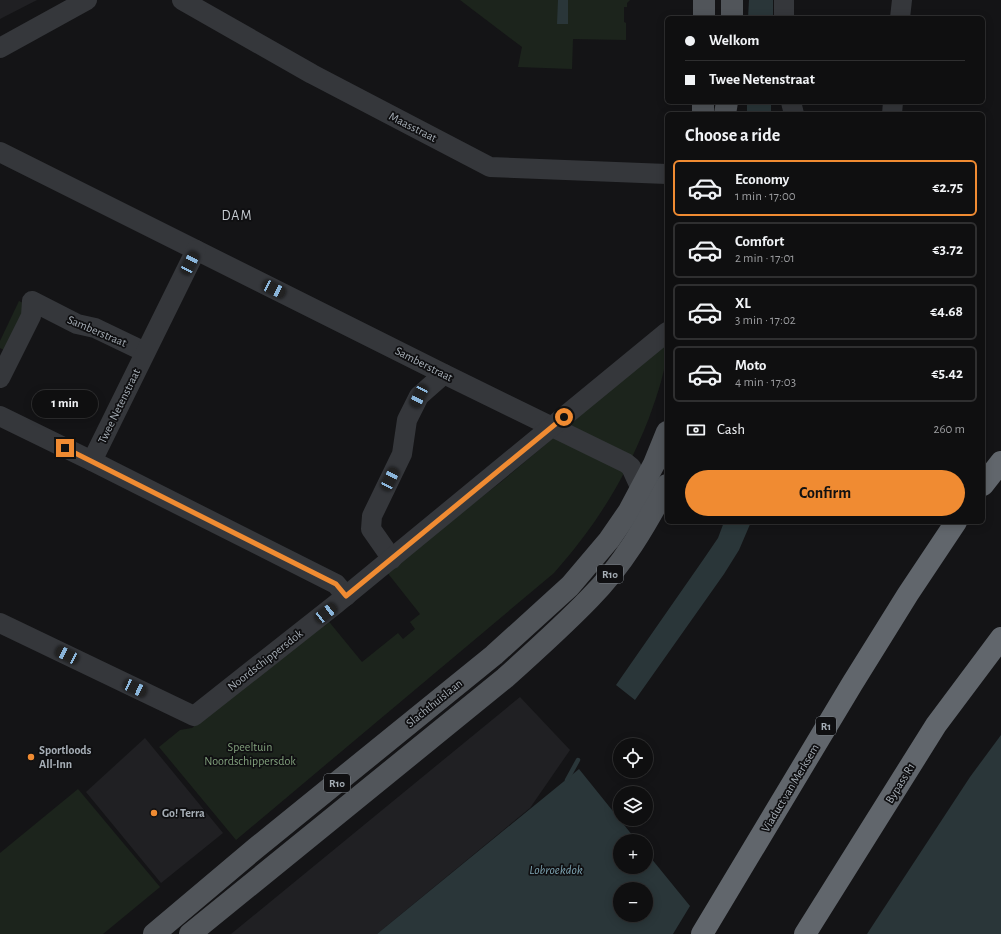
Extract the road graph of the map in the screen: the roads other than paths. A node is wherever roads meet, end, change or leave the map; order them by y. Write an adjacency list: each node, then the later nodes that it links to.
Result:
1 (87, 0): 11 (street)
2 (182, 0): 13 (street, Maasstraat)
3 (704, 0): 7 (main road)
4 (732, 0): 8 (main road)
5 (784, 0): 9 (street)
6 (902, 0): 10 (street)
7 (704, 16)
8 (732, 16)
9 (784, 16)
10 (900, 16)
11 (0, 48)
12 (0, 152): 14 (street, Samberstraat)
13 (665, 174)
14 (196, 250): 16 (street); 17 (street, Samberstraat)
15 (665, 334): 20 (street, Noordschippersdok)
16 (145, 352): 18 (street, Samberstraat); 22 (street, Twee Netenstraat)
17 (444, 374): 20 (street, Samberstraat); 28 (street)
18 (0, 378)
19 (0, 416): 22 (street)
20 (551, 427): 25 (street, Samberstraat); 28 (street, Noordschippersdok)
21 (665, 437): 25 (main road, Slachthuislaan / R10)
22 (92, 461): 29 (street)
23 (1001, 462): 24 (highway)
24 (985, 482)
25 (641, 489): 32 (main road, Slachthuislaan / R10)
26 (665, 489): 33 (main road, Slachthuislaan / R10)
27 (955, 524): 34 (highway, Viaduct van Merksem / R1)
28 (392, 559): 29 (street, Noordschippersdok)
29 (346, 596): 30 (street, Noordschippersdok)
30 (0, 623)
31 (1001, 638): 35 (highway, Bypass R1)
32 (154, 934)
33 (190, 934)
34 (702, 934)
35 (805, 934)

